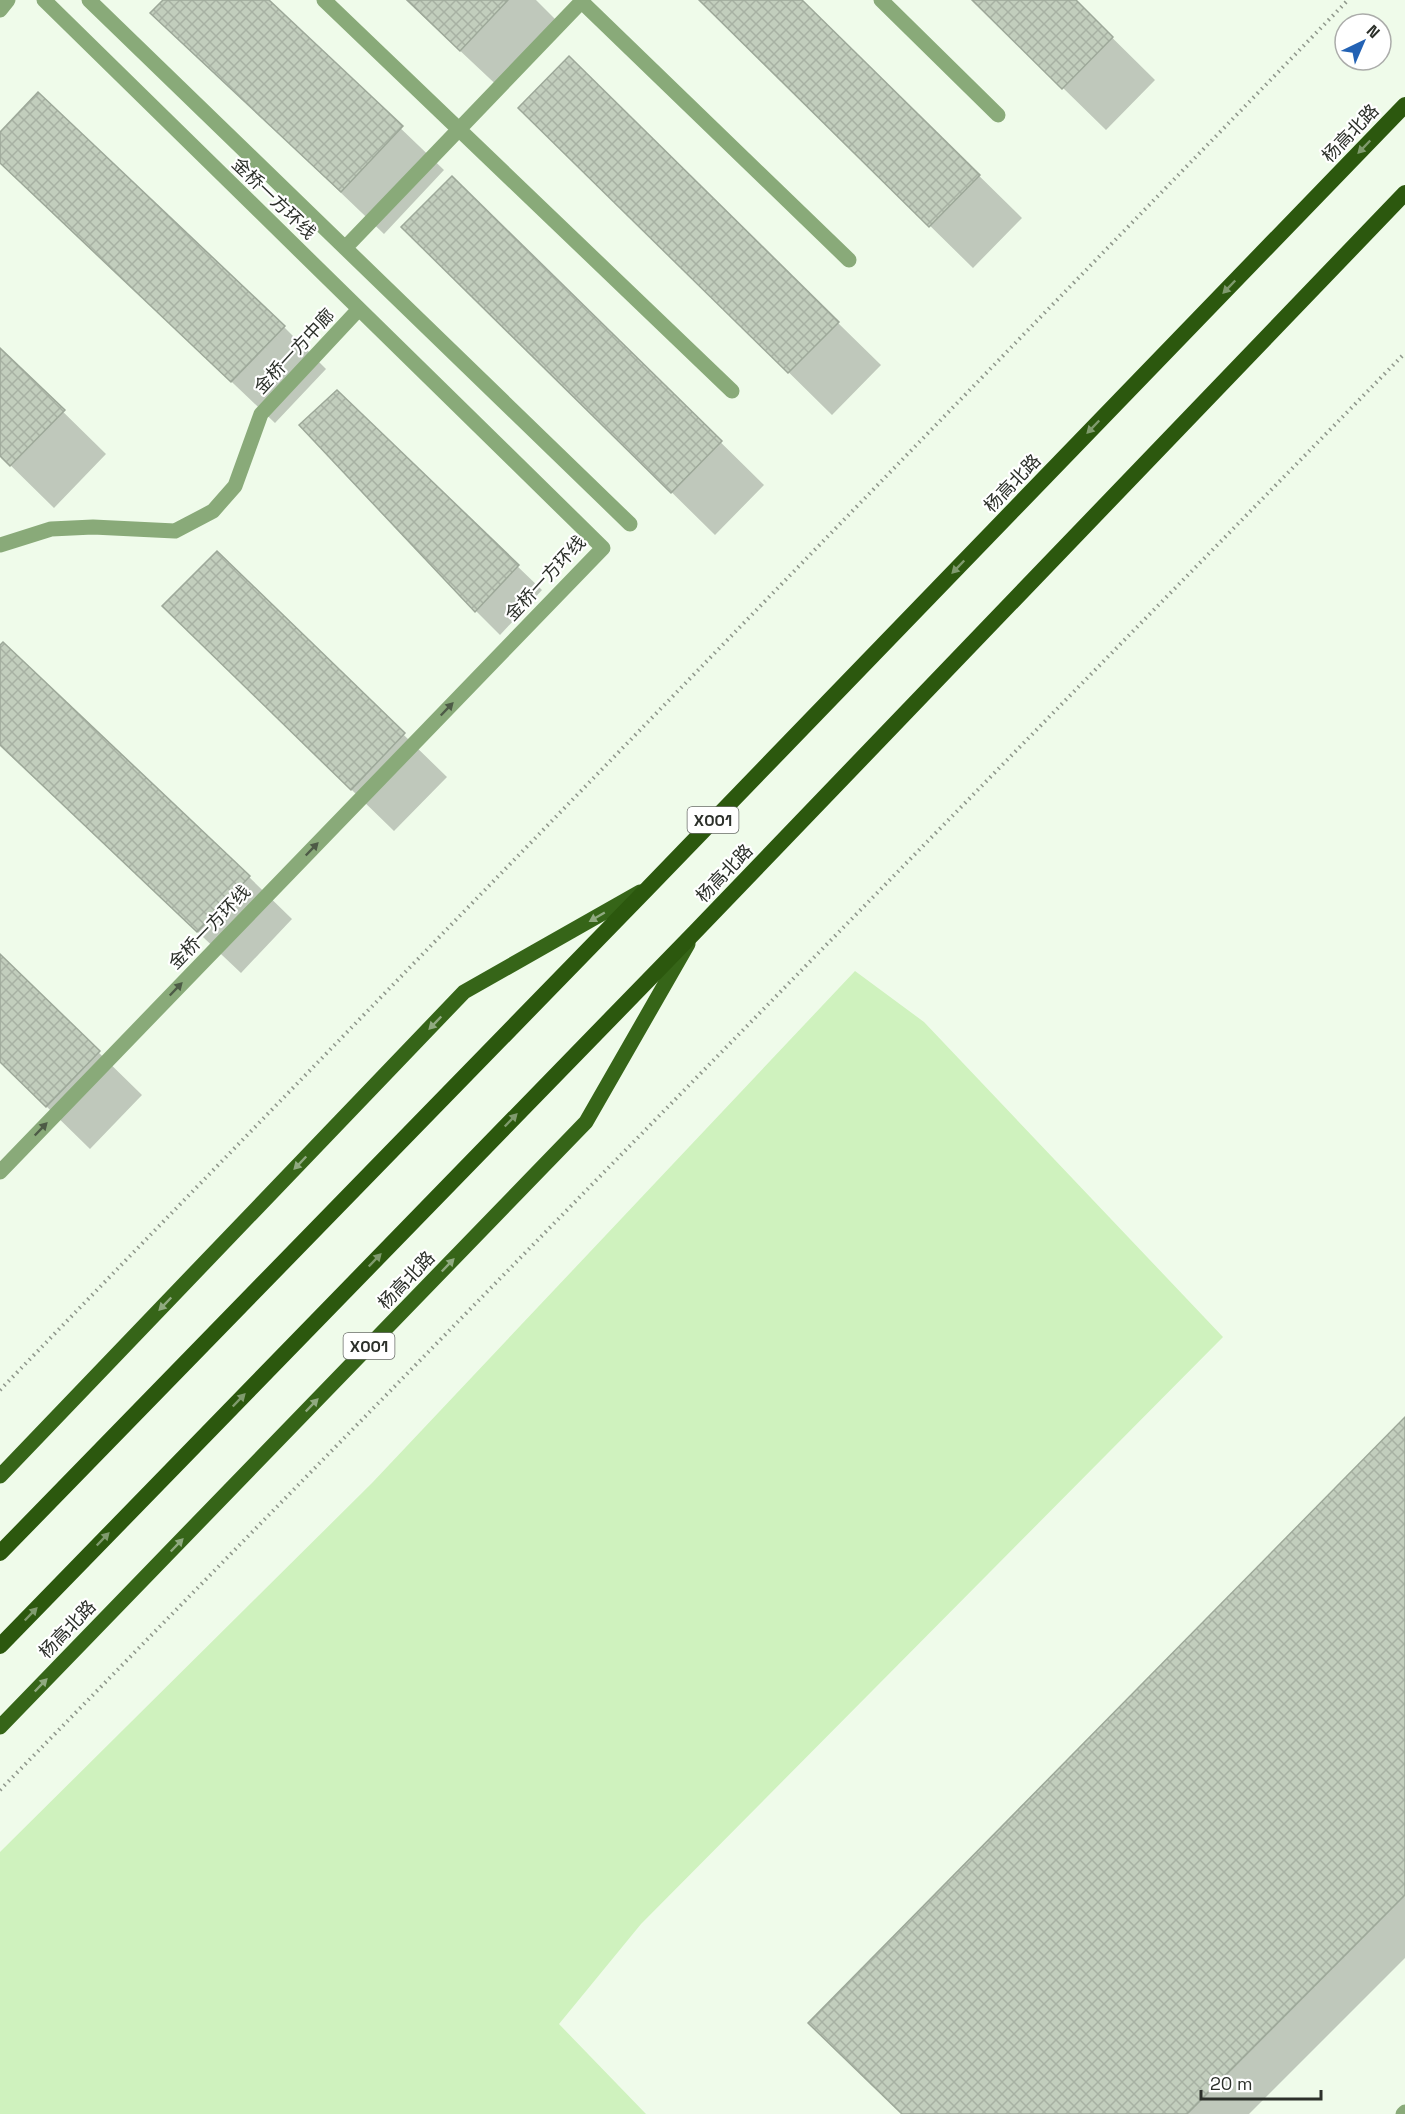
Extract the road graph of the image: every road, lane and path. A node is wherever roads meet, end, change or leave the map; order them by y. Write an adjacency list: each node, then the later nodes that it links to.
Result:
1 (8, 0): 8 (lane)
2 (44, 0): 15 (lane, 金桥一方环线)
3 (89, 0): 13 (lane)
4 (324, 0): 11 (lane)
5 (582, 0): 11 (lane); 14 (lane)
6 (881, 0): 10 (lane)
7 (1348, 0): 23 (path)
8 (0, 10)
9 (1405, 105): 20 (highway, 杨高北路 / X001, one-way to 20)
10 (998, 114)
11 (459, 129): 13 (lane); 17 (lane)
12 (1405, 194): 21 (highway, 杨高北路 / X001)
13 (345, 248): 18 (lane)
14 (849, 260)
15 (359, 309): 19 (lane, 金桥一方中廊); 22 (lane, 金桥一方环线, one-way to 15)
16 (1405, 353): 28 (path)
17 (732, 391)
18 (630, 524)
19 (0, 545)
20 (648, 888): 24 (main road, 杨高北路 / X001, one-way to 24); 25 (highway, 杨高北路 / X001)
21 (695, 932): 26 (highway, 杨高北路 / X001, one-way to 21); 27 (main road, 杨高北路 / X001, one-way to 21)
22 (0, 1172)
23 (0, 1390)
24 (0, 1476)
25 (0, 1553)
26 (0, 1646)
27 (0, 1726)
28 (0, 1790)

